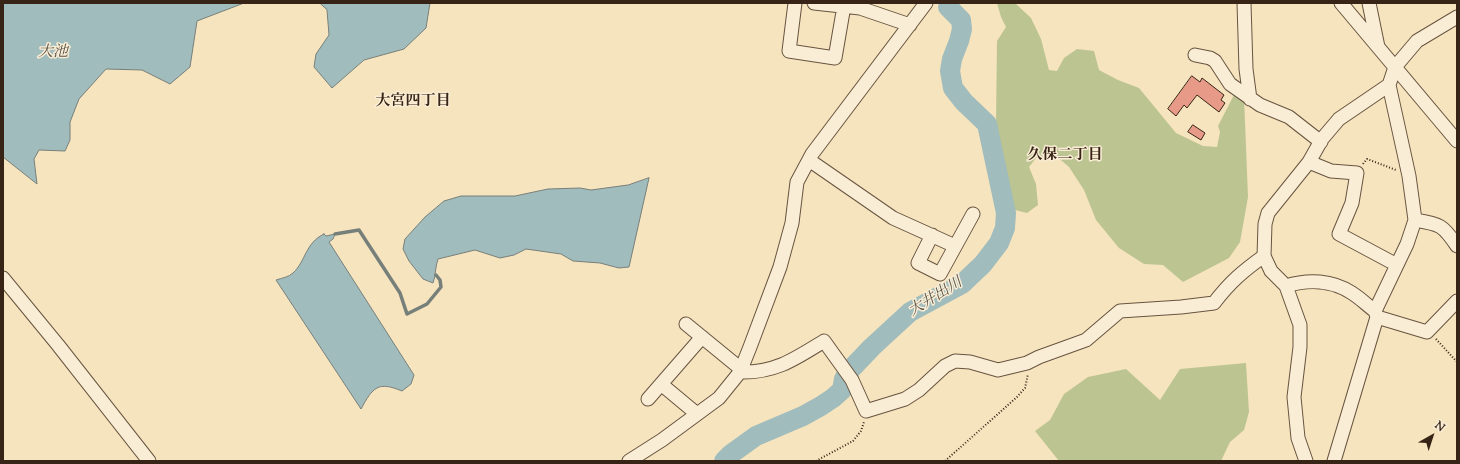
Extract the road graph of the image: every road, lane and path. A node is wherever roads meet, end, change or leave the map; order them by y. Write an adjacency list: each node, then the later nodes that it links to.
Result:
1 (795, 3): 7 (street)
2 (814, 3): 7 (street)
3 (926, 3): 9 (street)
4 (1244, 3): 14 (street)
5 (1341, 3): 10 (street)
6 (1369, 3): 10 (street)
7 (844, 6): 9 (street)
8 (1457, 17): 12 (street)
9 (910, 25): 17 (street)
10 (1379, 49): 12 (street)
11 (1195, 54): 14 (street)
12 (1395, 67): 13 (street); 15 (street)
13 (1389, 85): 16 (street); 20 (street)
14 (1250, 99): 16 (street)
15 (1457, 141)
16 (1320, 142): 18 (street)
17 (809, 160): 23 (street); 37 (street)
18 (1310, 162): 19 (street); 26 (street)
19 (1357, 173): 20 (path); 27 (street)
20 (1409, 176): 22 (street)
21 (973, 214): 24 (street)
22 (1415, 220): 25 (street); 27 (street)
23 (932, 235): 24 (street); 24 (street)
24 (955, 246)
25 (1457, 246)
26 (1264, 256): 29 (street); 36 (street)
27 (1397, 265): 31 (street)
28 (3, 278): 42 (street)
29 (1286, 286): 31 (street); 46 (street)
30 (1457, 301): 33 (street)
31 (1376, 314): 33 (street); 47 (street)
32 (686, 324): 34 (street)
33 (1427, 332): 35 (path)
34 (702, 337): 37 (street); 38 (street)
35 (1457, 362)
36 (1026, 363): 40 (street); 45 (path)
37 (740, 371): 40 (street); 41 (street)
38 (661, 384): 39 (street); 41 (street)
39 (648, 399)
40 (866, 411): 44 (path)
41 (697, 414): 43 (street)
42 (149, 461)
43 (629, 461)
44 (816, 461)
45 (945, 461)
46 (1306, 461)
47 (1334, 461)

